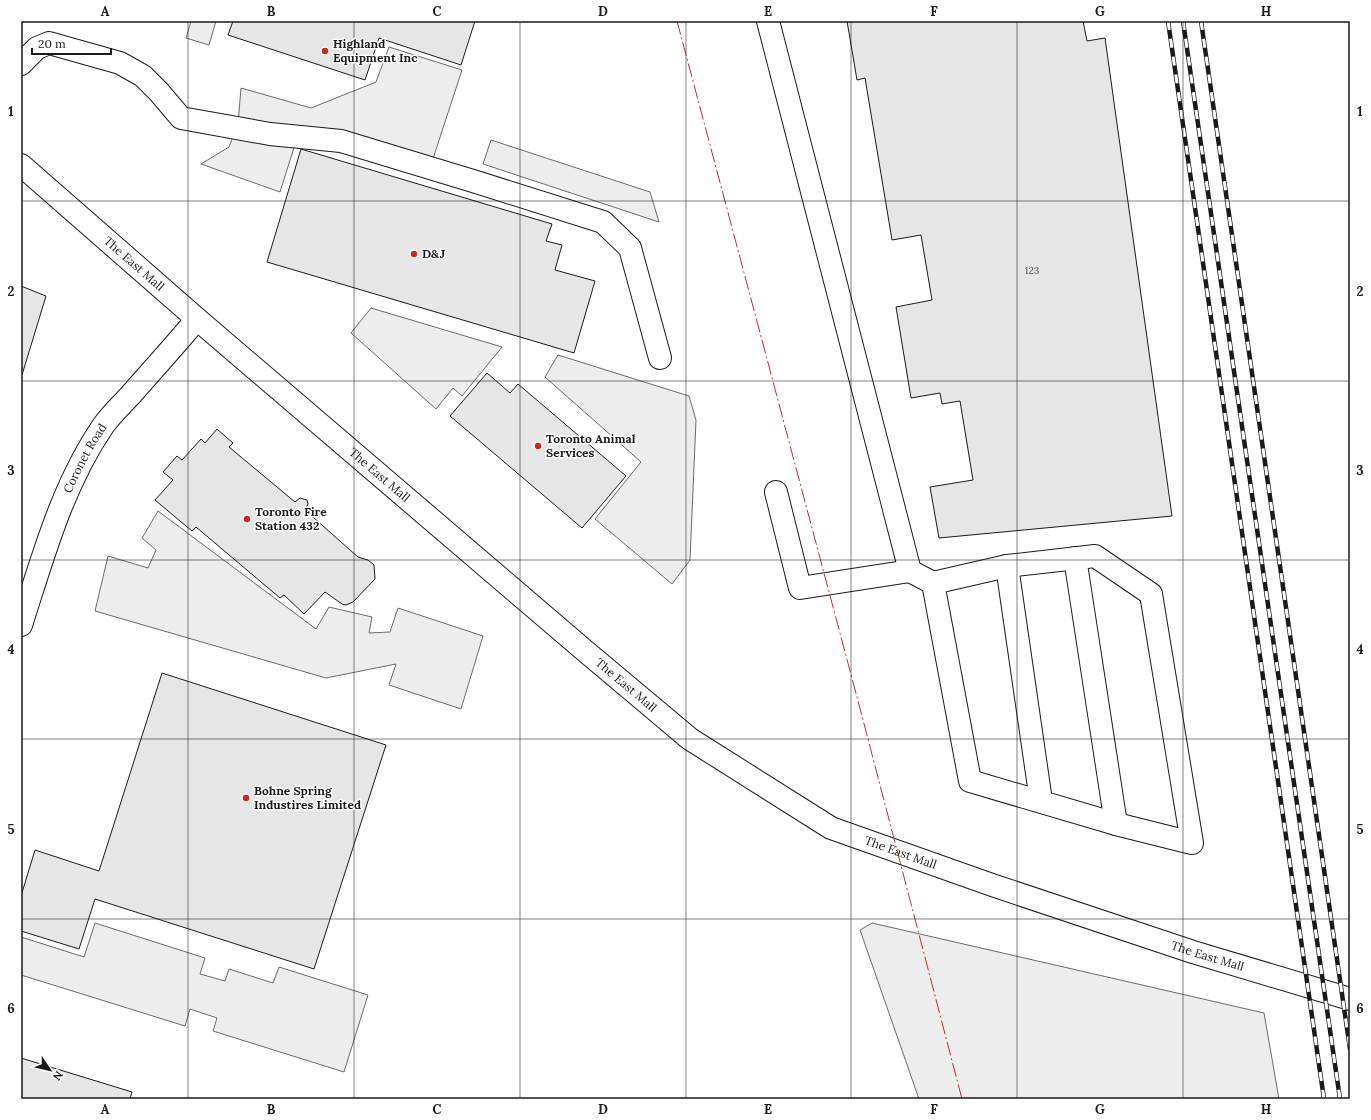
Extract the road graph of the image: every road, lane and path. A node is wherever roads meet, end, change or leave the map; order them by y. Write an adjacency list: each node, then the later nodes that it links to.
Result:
1 (768, 21): 9 (main road)
2 (21, 64): 5 (main road)
3 (21, 165): 4 (main road, The East Mall)
4 (197, 318): 11 (main road, Coronet Road); 14 (main road, The East Mall)
5 (660, 358)
6 (776, 492): 9 (main road)
7 (1075, 558): 8 (main road); 13 (main road); 13 (main road)
8 (1007, 566): 10 (main road); 12 (main road)
9 (910, 572): 10 (main road)
10 (933, 583): 12 (main road)
11 (22, 617)
12 (1041, 801): 13 (main road)
13 (1116, 824)
14 (1350, 999)

